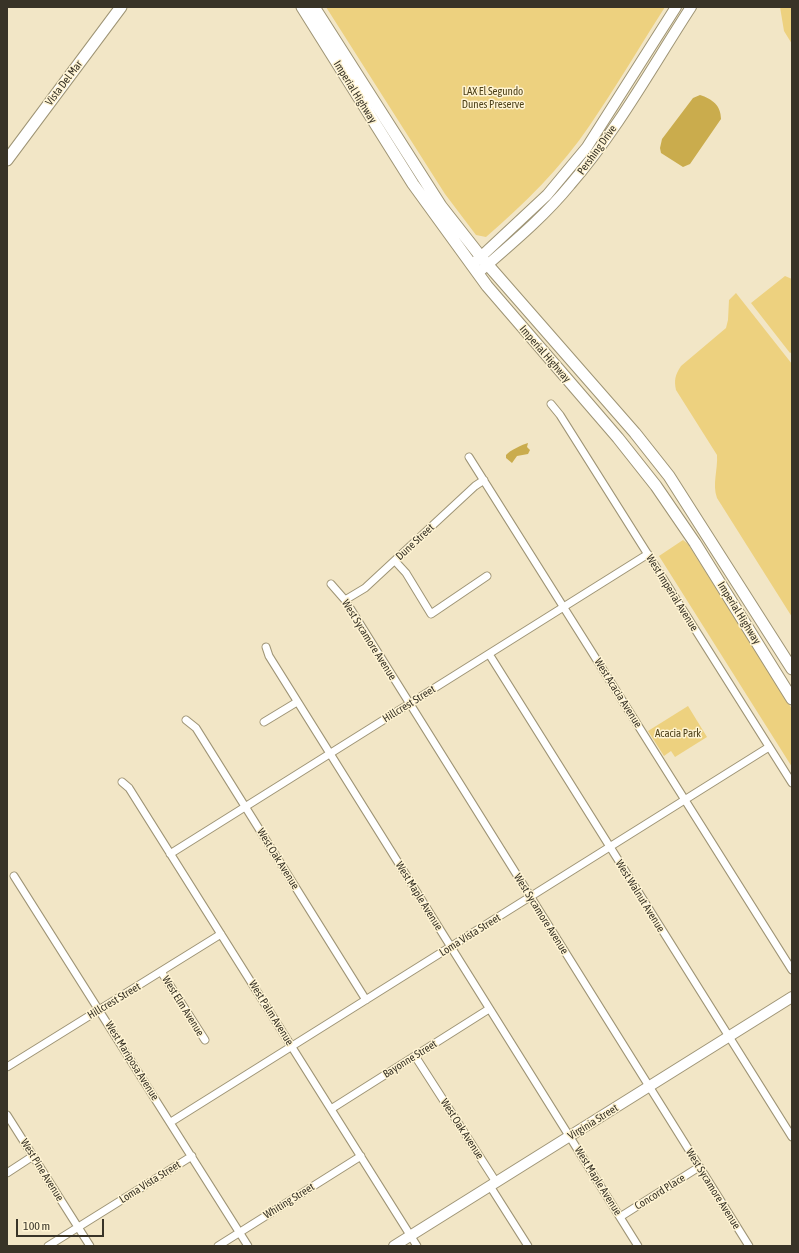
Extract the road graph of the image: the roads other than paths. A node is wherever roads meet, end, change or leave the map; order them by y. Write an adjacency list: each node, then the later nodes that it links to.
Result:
1 (122, 7): 6 (main road, Vista Del Mar)
2 (302, 7): 8 (main road, Imperial Highway)
3 (314, 7): 7 (main road, Imperial Highway)
4 (676, 7): 7 (main road, Pershing Drive)
5 (691, 7): 7 (main road, Pershing Drive)
6 (7, 160)
7 (484, 260): 8 (main road, Pershing Drive); 14 (main road, Imperial Highway)
8 (475, 269): 12 (main road, Imperial Highway)
9 (551, 404): 13 (street, West Imperial Avenue)
10 (469, 457): 11 (street, West Acacia Avenue)
11 (484, 480): 15 (street, Dune Street); 19 (street, West Acacia Avenue)
12 (689, 534): 14 (main road); 23 (main road, Imperial Highway)
13 (648, 554): 19 (street, Hillcrest Street); 28 (street, West Imperial Avenue)
14 (721, 557): 22 (main road, Imperial Highway)
15 (395, 561): 16 (street); 18 (street, Dune Street)
16 (486, 576)
17 (331, 584): 18 (street, West Sycamore Avenue)
18 (345, 600): 25 (street, West Sycamore Avenue)
19 (564, 607): 21 (street, Hillcrest Street); 32 (street, West Acacia Avenue)
20 (266, 647): 24 (street, West Maple Avenue)
21 (488, 654): 25 (street, Hillcrest Street); 34 (street, West Walnut Avenue)
22 (792, 668)
23 (792, 698)
24 (297, 702): 27 (street); 29 (street, West Maple Avenue)
25 (409, 704): 29 (street, Hillcrest Street); 37 (street, West Sycamore Avenue)
26 (186, 720): 33 (street, West Oak Avenue)
27 (264, 722)
28 (769, 747): 31 (street, West Imperial Avenue); 32 (street, Loma Vista Street)
29 (329, 754): 33 (street, Hillcrest Street); 39 (street, West Maple Avenue)
30 (122, 782): 35 (street, West Palm Avenue)
31 (792, 783)
32 (685, 800): 34 (street, Loma Vista Street); 40 (street, West Acacia Avenue)
33 (245, 807): 35 (street, Hillcrest Street); 43 (street, West Oak Avenue)
34 (609, 848): 37 (street, Loma Vista Street); 46 (street, West Walnut Avenue)
35 (170, 854): 38 (street, West Palm Avenue)
36 (14, 876): 44 (street, West Mariposa Avenue)
37 (530, 897): 39 (street, Loma Vista Street); 51 (street, West Sycamore Avenue)
38 (221, 934): 41 (street, Hillcrest Street); 48 (street, West Palm Avenue)
39 (451, 947): 43 (street, Loma Vista Street); 45 (street, West Maple Avenue)
40 (792, 970)
41 (162, 973): 44 (street, Hillcrest Street); 47 (street, West Elm Avenue)
42 (792, 997): 46 (main road, Virginia Street)
43 (366, 1000): 48 (street, Loma Vista Street)
44 (100, 1009): 50 (street, Hillcrest Street); 54 (street, West Mariposa Avenue)
45 (489, 1009): 49 (street, Bayonne Street); 55 (street, West Maple Avenue)
46 (729, 1036): 51 (main road, Virginia Street); 56 (street, West Walnut Avenue)
47 (205, 1040)
48 (292, 1047): 52 (street, West Palm Avenue); 54 (street, Loma Vista Street)
49 (415, 1056): 52 (street, Bayonne Street); 62 (street, West Oak Avenue)
50 (7, 1067)
51 (650, 1086): 55 (main road, Virginia Street); 60 (street, West Sycamore Avenue)
52 (330, 1109): 59 (street, West Palm Avenue)
53 (7, 1115): 57 (street, West Pine Avenue)
54 (171, 1122): 58 (street, West Mariposa Avenue)
55 (570, 1136): 62 (main road, Virginia Street); 63 (street, West Maple Avenue)
56 (792, 1137)
57 (33, 1156): 61 (street); 64 (street, West Pine Avenue)
58 (192, 1156): 64 (street, Loma Vista Street); 65 (street, West Mariposa Avenue)
59 (361, 1156): 65 (street, Whiting Street); 66 (street, West Palm Avenue)
60 (699, 1167): 63 (street, Concord Place); 75 (street, West Sycamore Avenue)
61 (7, 1173)
62 (493, 1184): 66 (main road, Virginia Street); 73 (street, West Oak Avenue)
63 (620, 1217): 74 (street, West Maple Avenue)
64 (78, 1227): 67 (street, Loma Vista Street); 68 (street, West Pine Avenue)
65 (240, 1232): 69 (street, Whiting Street); 70 (street, West Mariposa Avenue)
66 (411, 1236): 71 (main road, Virginia Street); 72 (street, West Palm Avenue)
67 (48, 1246)
68 (90, 1246)
69 (218, 1246)
70 (248, 1246)
71 (394, 1246)
72 (417, 1246)
73 (528, 1246)
74 (638, 1246)
75 (749, 1246)

